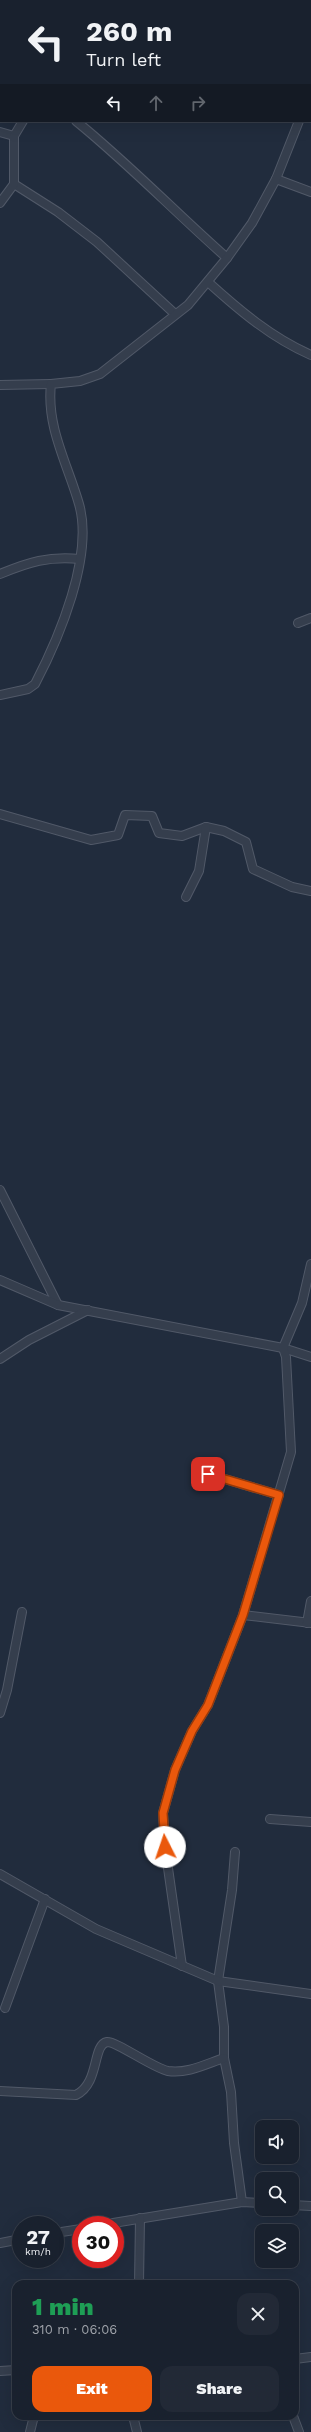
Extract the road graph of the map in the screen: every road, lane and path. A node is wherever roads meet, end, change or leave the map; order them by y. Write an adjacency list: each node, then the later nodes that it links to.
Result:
1 (22, 122): 5 (street)
2 (77, 122): 10 (street)
3 (300, 122): 6 (street)
4 (0, 132): 5 (street)
5 (14, 136): 7 (street)
6 (276, 179): 8 (street); 10 (street)
7 (14, 184): 9 (street); 12 (street)
8 (311, 192)
9 (0, 203)
10 (227, 258): 11 (street)
11 (208, 282): 12 (street); 13 (street)
12 (175, 314): 14 (street)
13 (311, 354)
14 (51, 384): 15 (street); 16 (street)
15 (0, 385)
16 (80, 559): 17 (street); 20 (street)
17 (0, 574)
18 (311, 618): 19 (street)
19 (298, 623)
20 (0, 695)
21 (0, 814): 22 (street)
22 (206, 826): 23 (street); 24 (street)
23 (310, 889)
24 (186, 897)
25 (0, 1190): 28 (street)
26 (311, 1264): 30 (street)
27 (0, 1280): 28 (street)
28 (58, 1305): 29 (street)
29 (88, 1310): 30 (street); 32 (street)
30 (283, 1348): 31 (street); 34 (street)
31 (311, 1357)
32 (0, 1359)
33 (208, 1474): 34 (street)
34 (279, 1495): 37 (street)
35 (311, 1601): 38 (street)
36 (22, 1612): 39 (street)
37 (243, 1615): 38 (street); 45 (street)
38 (309, 1623)
39 (0, 1713)
40 (270, 1819): 41 (street)
41 (311, 1822)
42 (235, 1852): 46 (street)
43 (0, 1874): 44 (street)
44 (45, 1899): 45 (street); 48 (street)
45 (182, 1966): 46 (street)
46 (218, 1981): 47 (street); 49 (street)
47 (311, 1994)
48 (5, 2008)
49 (224, 2058): 50 (street); 51 (street)
50 (0, 2091)
51 (242, 2202): 52 (street); 55 (street)
52 (255, 2203)
53 (299, 2205): 54 (street)
54 (311, 2206)
55 (140, 2218): 56 (street); 59 (street)
56 (124, 2221)
57 (12, 2241): 58 (street)
58 (0, 2243)
59 (139, 2280)
60 (311, 2356): 61 (street)
61 (299, 2358)
62 (12, 2370): 63 (street)
63 (0, 2371)
64 (33, 2420): 67 (street)
65 (134, 2420): 68 (street)
66 (294, 2420): 69 (street)
67 (30, 2432)
68 (137, 2432)
69 (299, 2432)

